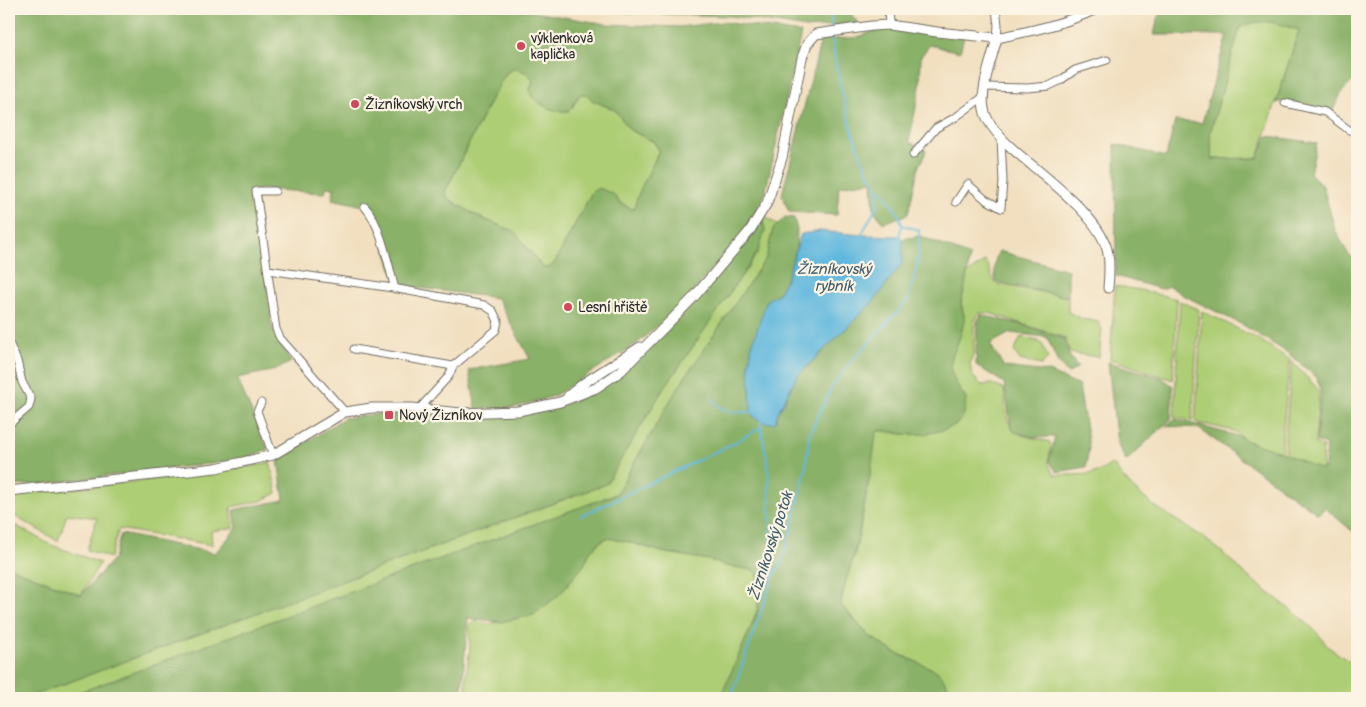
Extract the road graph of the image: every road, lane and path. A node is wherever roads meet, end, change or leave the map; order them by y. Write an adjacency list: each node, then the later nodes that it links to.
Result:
1 (888, 9): 4 (street)
2 (996, 9): 5 (street)
3 (1096, 9): 5 (street)
4 (889, 25): 5 (street); 23 (street)
5 (996, 38): 7 (street)
6 (1107, 60): 7 (street)
7 (985, 87): 8 (street)
8 (983, 97): 11 (street); 12 (street)
9 (1285, 103): 10 (street)
10 (1357, 131)
11 (1001, 139): 14 (street); 17 (street)
12 (913, 155)
13 (275, 191): 16 (street)
14 (956, 202)
15 (365, 207): 18 (street)
16 (268, 270): 18 (street); 24 (street)
17 (1108, 288)
18 (395, 289): 21 (street)
19 (9, 343): 25 (street)
20 (354, 349): 21 (street)
21 (453, 366): 23 (street)
22 (261, 403): 26 (street)
23 (419, 409): 24 (street)
24 (346, 412): 26 (street)
25 (9, 424)
26 (273, 455): 27 (street)
27 (9, 491)

